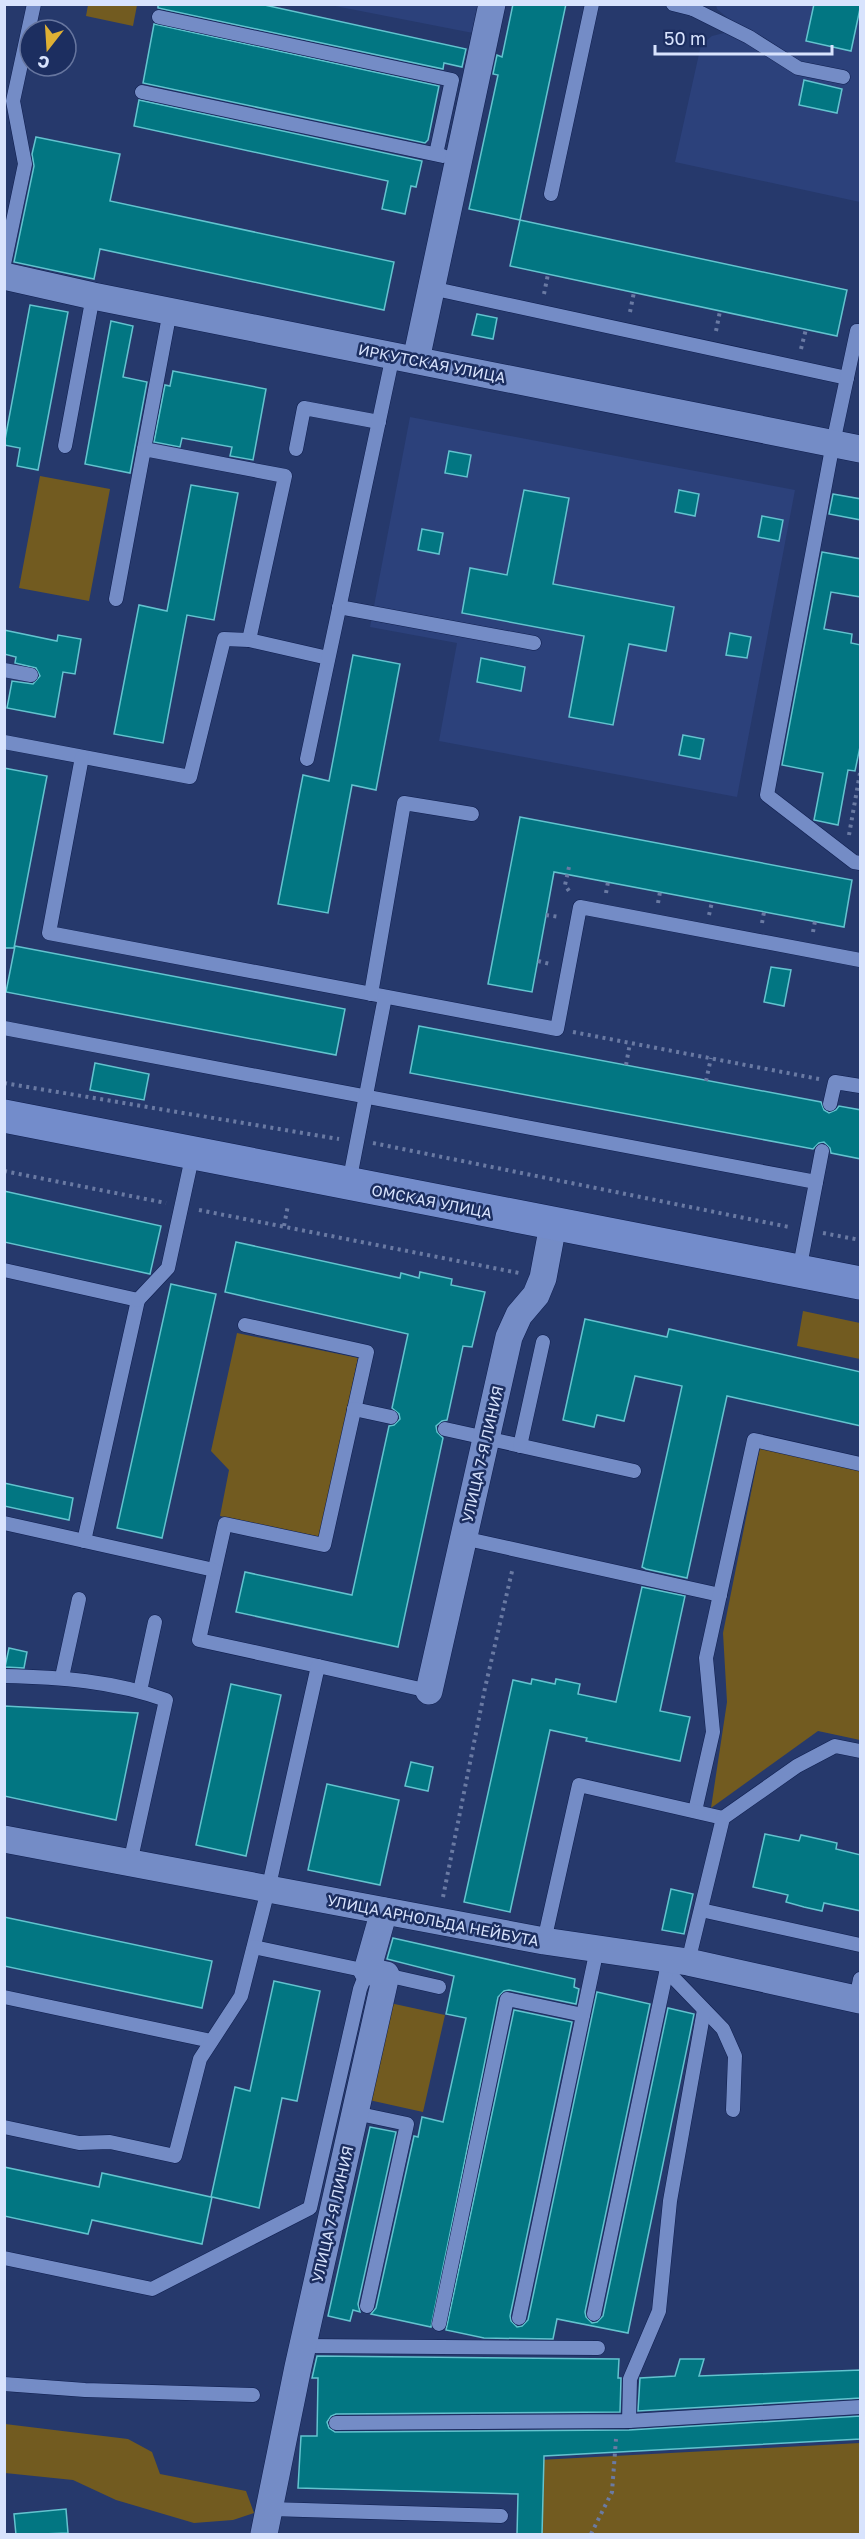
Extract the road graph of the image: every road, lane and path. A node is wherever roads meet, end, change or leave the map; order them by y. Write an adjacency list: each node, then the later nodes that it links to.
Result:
1 (34, 4): 11 (lane)
2 (492, 4): 9 (street)
3 (592, 4): 10 (lane)
4 (673, 4): 5 (lane)
5 (694, 7): 7 (lane)
6 (159, 17): 9 (lane)
7 (843, 77)
8 (142, 92): 9 (lane)
9 (447, 157): 14 (street)
10 (551, 194)
11 (4, 264)
12 (548, 274): 15 (path)
13 (4, 276): 17 (street, ИРКУТСКАЯ УЛИЦА)
14 (431, 288): 25 (street); 26 (lane)
15 (545, 288)
16 (634, 292): 18 (path)
17 (93, 296): 19 (street, ИРКУТСКАЯ УЛИЦА); 29 (lane)
18 (631, 307)
19 (170, 311): 25 (street, ИРКУТСКАЯ УЛИЦА); 31 (lane)
20 (720, 311): 21 (path)
21 (717, 325)
22 (806, 330): 24 (path)
23 (861, 332): 26 (lane)
24 (803, 344)
25 (404, 358): 27 (lane); 28 (street, ИРКУТСКАЯ УЛИЦА)
26 (847, 378): 28 (lane)
27 (378, 422): 32 (lane); 34 (lane)
28 (833, 443): 30 (street, ИРКУТСКАЯ УЛИЦА); 46 (lane)
29 (65, 446)
30 (861, 448)
31 (144, 449): 33 (lane); 35 (lane)
32 (296, 449)
33 (116, 599)
34 (339, 606): 36 (lane); 37 (lane)
35 (249, 640): 37 (lane); 41 (lane)
36 (534, 643)
37 (328, 658): 42 (lane)
38 (4, 670): 39 (lane)
39 (31, 675)
40 (4, 742): 41 (lane)
41 (82, 757): 65 (lane)
42 (307, 759)
43 (861, 773): 44 (path)
44 (860, 783): 46 (path)
45 (472, 814): 65 (lane)
46 (845, 855): 47 (lane)
47 (861, 863)
48 (568, 867): 50 (path)
49 (608, 882): 52 (path)
50 (565, 885)
51 (660, 892): 54 (path)
52 (605, 897)
53 (712, 902): 57 (path)
54 (657, 907)
55 (764, 912): 60 (path)
56 (546, 915): 58 (path)
57 (709, 916)
58 (562, 918)
59 (815, 921): 61 (path)
60 (761, 926)
61 (813, 936)
62 (861, 960): 67 (lane)
63 (538, 961): 64 (path)
64 (553, 964)
65 (378, 995): 67 (lane); 75 (lane)
66 (4, 1028): 75 (lane)
67 (557, 1029): 68 (path)
68 (630, 1043): 69 (path); 70 (path)
69 (711, 1058): 71 (path); 72 (path)
70 (626, 1065)
71 (706, 1081)
72 (835, 1082): 74 (lane); 76 (lane)
73 (4, 1083): 78 (path)
74 (861, 1086)
75 (366, 1096): 78 (lane); 82 (lane)
76 (831, 1104)
77 (4, 1116): 80 (main road, ОМСКАЯ УЛИЦА)
78 (358, 1140): 83 (lane); 88 (path)
79 (822, 1151): 82 (lane)
80 (193, 1153): 83 (main road, ОМСКАЯ УЛИЦА); 85 (lane)
81 (4, 1171): 85 (path)
82 (816, 1182): 88 (lane)
83 (349, 1184): 86 (main road, ОМСКАЯ УЛИЦА)
84 (288, 1205): 87 (path)
85 (183, 1206): 87 (path); 94 (lane)
86 (553, 1225): 91 (main road, ОМСКАЯ УЛИЦА); 92 (street, УЛИЦА 7-Я ЛИНИЯ)
87 (284, 1226): 92 (path)
88 (807, 1230): 89 (path); 91 (lane)
89 (861, 1240)
90 (4, 1270): 94 (lane)
91 (799, 1271): 93 (main road, ОМСКАЯ УЛИЦА)
92 (543, 1278): 100 (street, УЛИЦА 7-Я ЛИНИЯ)
93 (861, 1283)
94 (138, 1300): 106 (lane)
95 (245, 1325): 97 (lane)
96 (543, 1342): 101 (lane)
97 (354, 1409): 98 (lane); 108 (lane)
98 (391, 1417)
99 (445, 1429): 100 (lane)
100 (485, 1438): 101 (lane); 105 (street, УЛИЦА 7-Я ЛИНИЯ)
101 (520, 1446): 103 (lane)
102 (861, 1464): 109 (lane)
103 (634, 1471)
104 (4, 1523): 106 (lane)
105 (463, 1538): 107 (lane); 116 (street, УЛИЦА 7-Я ЛИНИЯ)
106 (84, 1541): 108 (lane)
107 (517, 1550): 109 (lane); 125 (path)
108 (214, 1570): 112 (lane)
109 (720, 1595): 118 (lane)
110 (80, 1599): 114 (lane)
111 (155, 1622): 115 (lane)
112 (318, 1666): 116 (lane); 122 (lane)
113 (4, 1676): 114 (lane)
114 (62, 1677): 115 (lane)
115 (140, 1691): 121 (lane)
116 (429, 1691)
117 (861, 1751): 119 (lane)
118 (695, 1812): 119 (lane); 126 (lane)
119 (723, 1818): 123 (lane)
120 (4, 1839): 121 (street, УЛИЦА АРНОЛЬДА НЕЙБУТА)
121 (130, 1863): 122 (street, УЛИЦА АРНОЛЬДА НЕЙБУТА)
122 (268, 1890): 124 (street, УЛИЦА АРНОЛЬДА НЕЙБУТА); 128 (lane)
123 (701, 1910): 127 (lane); 130 (lane)
124 (384, 1911): 125 (street, УЛИЦА АРНОЛЬДА НЕЙБУТА); 131 (street, УЛИЦА 7-Я ЛИНИЯ)
125 (438, 1921): 126 (street, УЛИЦА АРНОЛЬДА НЕЙБУТА)
126 (544, 1941): 129 (street, УЛИЦА АРНОЛЬДА НЕЙБУТА)
127 (861, 1945)
128 (254, 1947): 131 (lane); 137 (lane)
129 (597, 1949): 130 (street, УЛИЦА АРНОЛЬДА НЕЙБУТА); 136 (lane)
130 (674, 1964): 133 (street, УЛИЦА АРНОЛЬДА НЕЙБУТА); 135 (lane); 143 (lane)
131 (377, 1973): 132 (lane); 139 (street, УЛИЦА 7-Я ЛИНИЯ); 141 (lane)
132 (439, 1987)
133 (859, 1993)
134 (4, 1997): 137 (lane)
135 (704, 2010): 138 (lane); 151 (lane)
136 (583, 2014): 144 (lane); 145 (lane)
137 (211, 2041): 140 (lane)
138 (733, 2110)
139 (355, 2113): 142 (lane); 146 (street, УЛИЦА 7-Я ЛИНИЯ)
140 (4, 2127)
141 (4, 2258)
142 (367, 2306)
143 (594, 2314)
144 (519, 2318)
145 (439, 2324)
146 (303, 2346): 147 (lane); 154 (street, УЛИЦА 7-Я ЛИНИЯ)
147 (597, 2348)
148 (4, 2384): 149 (lane)
149 (253, 2395)
150 (861, 2407): 151 (lane)
151 (623, 2421): 152 (lane); 155 (path)
152 (336, 2423)
153 (501, 2516): 154 (lane)
154 (267, 2526)
155 (591, 2535)

